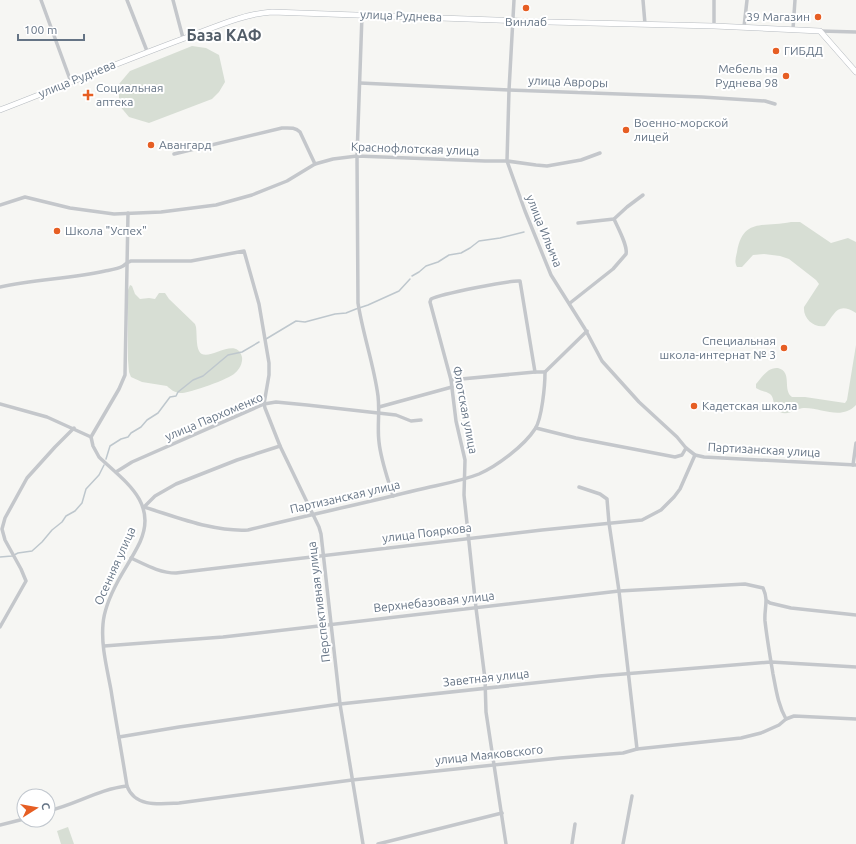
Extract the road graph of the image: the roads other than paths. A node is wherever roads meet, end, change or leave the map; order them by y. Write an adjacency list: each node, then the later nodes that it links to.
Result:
1 (40, 0): 20 (street)
2 (127, 0): 18 (street)
3 (173, 0): 17 (street)
4 (514, 0): 10 (street, улица Ильича)
5 (643, 0): 11 (street)
6 (714, 0): 12 (street)
7 (747, 0): 13 (street)
8 (795, 0): 14 (street)
9 (362, 15): 10 (main road, улица Руднева); 17 (main road, улица Руднева); 21 (street)
10 (514, 20): 11 (main road, улица Руднева); 22 (street, улица Ильича)
11 (645, 24): 12 (main road, улица Руднева)
12 (714, 26): 13 (main road, улица Руднева)
13 (744, 27): 14 (main road, улица Руднева)
14 (794, 29): 15 (main road, улица Руднева)
15 (820, 31): 16 (street); 19 (main road)
16 (856, 32)
17 (183, 38): 18 (main road, улица Руднева)
18 (147, 51): 20 (main road, улица Руднева)
19 (856, 72)
20 (71, 82): 24 (main road, улица Руднева)
21 (360, 83): 22 (street, улица Авроры); 27 (street)
22 (509, 90): 23 (street, улица Авроры); 28 (street, улица Ильича)
23 (775, 104)
24 (0, 110)
25 (600, 153): 28 (street, Краснофлотская улица)
26 (174, 154): 29 (street)
27 (357, 156): 28 (street, Краснофлотская улица); 29 (street, Краснофлотская улица); 45 (street)
28 (507, 161): 37 (street, улица Ильича)
29 (316, 164): 32 (street, Краснофлотская улица)
30 (643, 195): 33 (street)
31 (0, 205): 32 (street, Краснофлотская улица)
32 (128, 213): 35 (street)
33 (614, 219): 34 (street); 37 (street)
34 (578, 223)
35 (127, 262): 36 (street); 44 (street); 50 (street)
36 (0, 287)
37 (570, 303): 38 (street, улица Ильича)
38 (587, 331): 40 (street); 53 (street, улица Ильича)
39 (535, 372): 40 (street); 41 (street); 41 (street, Флотская улица)
40 (546, 372): 49 (street)
41 (451, 380): 42 (street, Флотская улица)
42 (452, 386): 45 (street); 57 (street, Флотская улица)
43 (0, 404): 48 (street)
44 (264, 404): 46 (street, улица Пархоменко); 52 (street, Перспективная улица); 56 (street, улица Пархоменко)
45 (379, 407): 46 (street)
46 (378, 413): 47 (street, улица Пархоменко); 59 (street)
47 (421, 420)
48 (74, 428): 50 (street); 63 (street)
49 (536, 428): 53 (street); 57 (street, Партизанская улица)
50 (91, 436): 56 (street)
51 (856, 443): 55 (street)
52 (280, 446): 60 (street); 61 (street, Перспективная улица)
53 (686, 448): 54 (street, Партизанская улица)
54 (695, 455): 55 (street, Партизанская улица); 64 (street, улица Пояркова)
55 (854, 465)
56 (116, 472): 60 (street)
57 (464, 479): 59 (street, Партизанская улица); 65 (street, Флотская улица)
58 (579, 487): 64 (street)
59 (392, 496): 61 (street, Партизанская улица)
60 (144, 507): 61 (street, Партизанская улица); 67 (street, Осенняя улица)
61 (313, 514): 66 (street, Перспективная улица)
62 (0, 517): 63 (street)
63 (5, 518): 73 (street)
64 (609, 523): 65 (street, улица Пояркова); 68 (street)
65 (468, 538): 66 (street, улица Пояркова); 70 (street, Флотская улица)
66 (325, 556): 67 (street, улица Пояркова); 72 (street, Перспективная улица)
67 (131, 558): 74 (street, Осенняя улица)
68 (619, 591): 69 (street, Верхнебазовая улица); 70 (street, Верхнебазовая улица); 77 (street)
69 (767, 601): 71 (street); 75 (street)
70 (476, 608): 72 (street, Верхнебазовая улица); 78 (street, Флотская улица)
71 (856, 616)
72 (332, 623): 74 (street, Верхнебазовая улица); 79 (street, Перспективная улица)
73 (0, 628)
74 (104, 646): 82 (street, Осенняя улица)
75 (771, 662): 76 (street, Заветная улица); 77 (street, Заветная улица); 80 (street)
76 (856, 667)
77 (628, 674): 78 (street, Заветная улица); 83 (street)
78 (485, 689): 79 (street, Заветная улица); 84 (street, Флотская улица)
79 (340, 704): 82 (street, Заветная улица); 85 (street, Перспективная улица)
80 (786, 719): 81 (street, улица Маяковского); 83 (street, улица Маяковского)
81 (856, 719)
82 (119, 737): 86 (street, Осенняя улица)
83 (637, 749): 84 (street, улица Маяковского)
84 (493, 766): 85 (street, улица Маяковского); 89 (street, Флотская улица)
85 (352, 780): 86 (street, улица Маяковского); 93 (street, Перспективная улица)
86 (128, 786): 88 (street)
87 (632, 796): 97 (street)
88 (56, 809)
89 (502, 813): 94 (street); 95 (street, Флотская улица)
90 (16, 822): 92 (street)
91 (575, 824): 96 (street)
92 (0, 825)
93 (363, 844)
94 (378, 844)
95 (506, 844)
96 (572, 844)
97 (623, 844)

